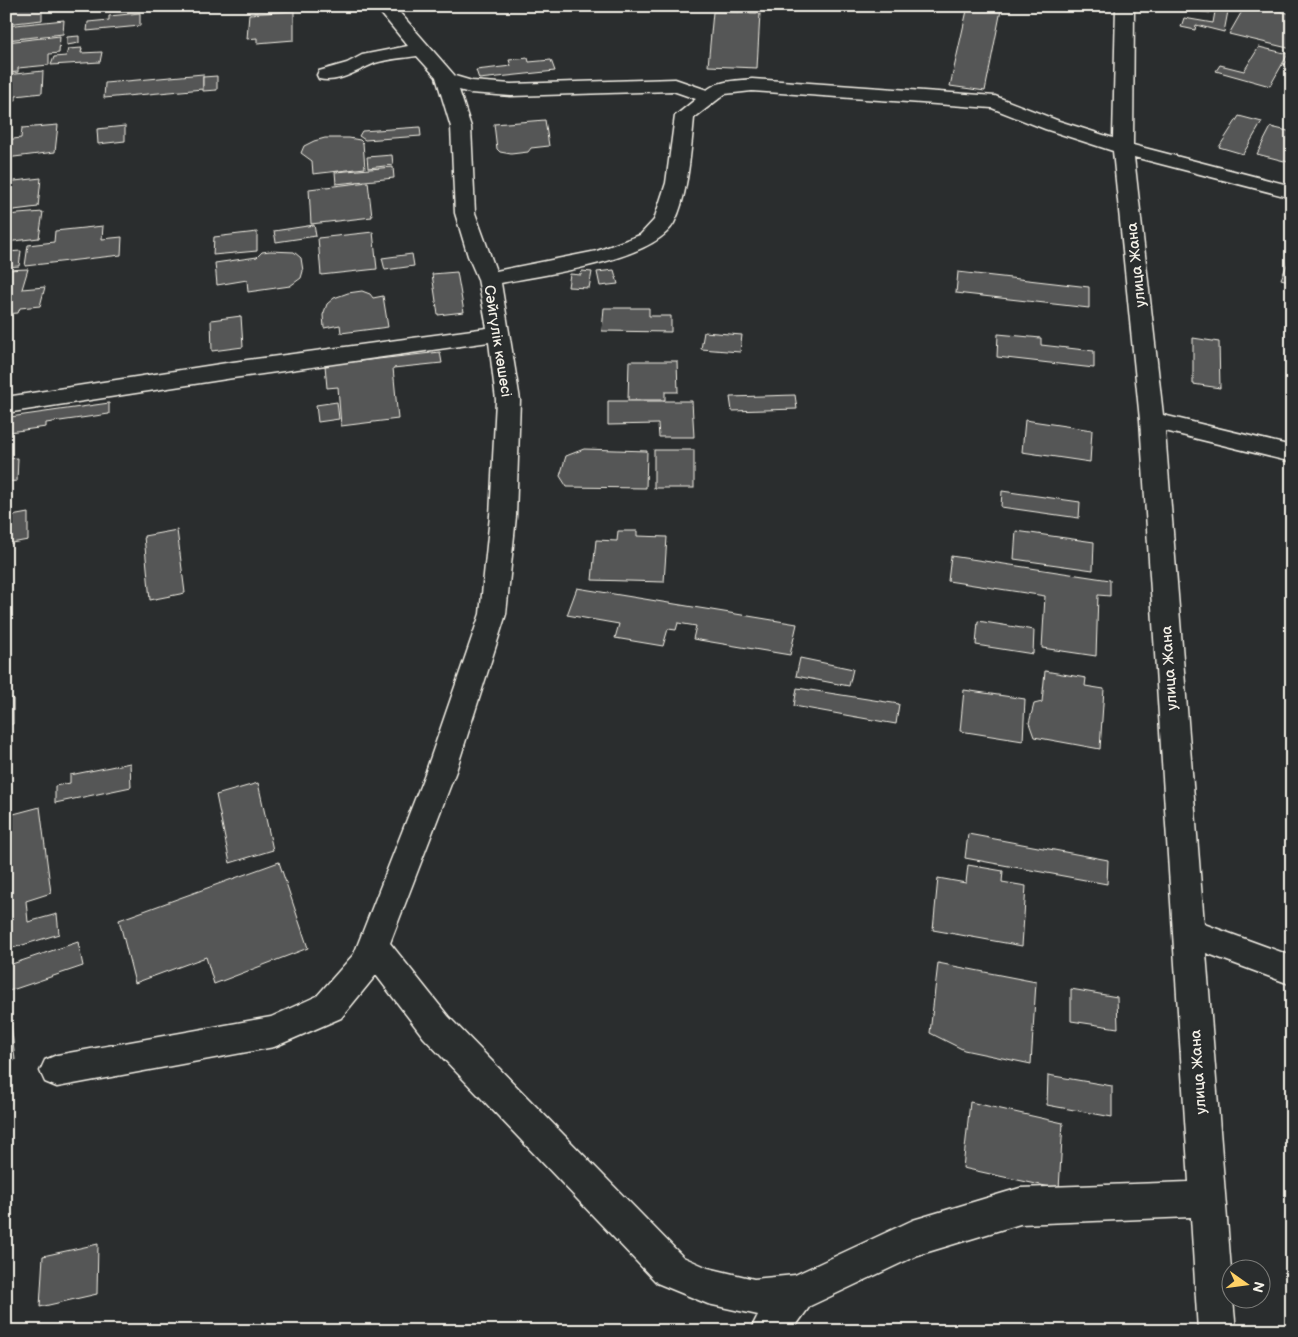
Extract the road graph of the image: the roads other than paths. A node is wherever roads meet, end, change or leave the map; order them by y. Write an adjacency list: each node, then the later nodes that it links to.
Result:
1 (384, 6): 3 (street, Сәйгүлік көшесі)
2 (1125, 6): 7 (street, улица Жана)
3 (421, 50): 4 (street); 5 (street, Сәйгүлік көшесі)
4 (326, 75)
5 (446, 79): 6 (street); 9 (street, Сәйгүлік көшесі)
6 (710, 96): 7 (street); 9 (street)
7 (1124, 148): 8 (street); 12 (street, улица Жана)
8 (1292, 192)
9 (489, 279): 10 (street, Сәйгүлік көшесі)
10 (499, 333): 11 (street); 15 (street, Сәйгүлік көшесі)
11 (6, 406)
12 (1152, 420): 13 (street); 14 (street, улица Жана)
13 (1292, 454)
14 (1188, 932): 16 (street); 18 (street, улица Жана)
15 (373, 946): 17 (street, Сәйгүлік көшесі); 19 (street)
16 (1292, 971)
17 (57, 1071)
18 (1208, 1199): 19 (street); 21 (street, улица Жана)
19 (798, 1293): 20 (street)
20 (769, 1331)
21 (1217, 1331)

